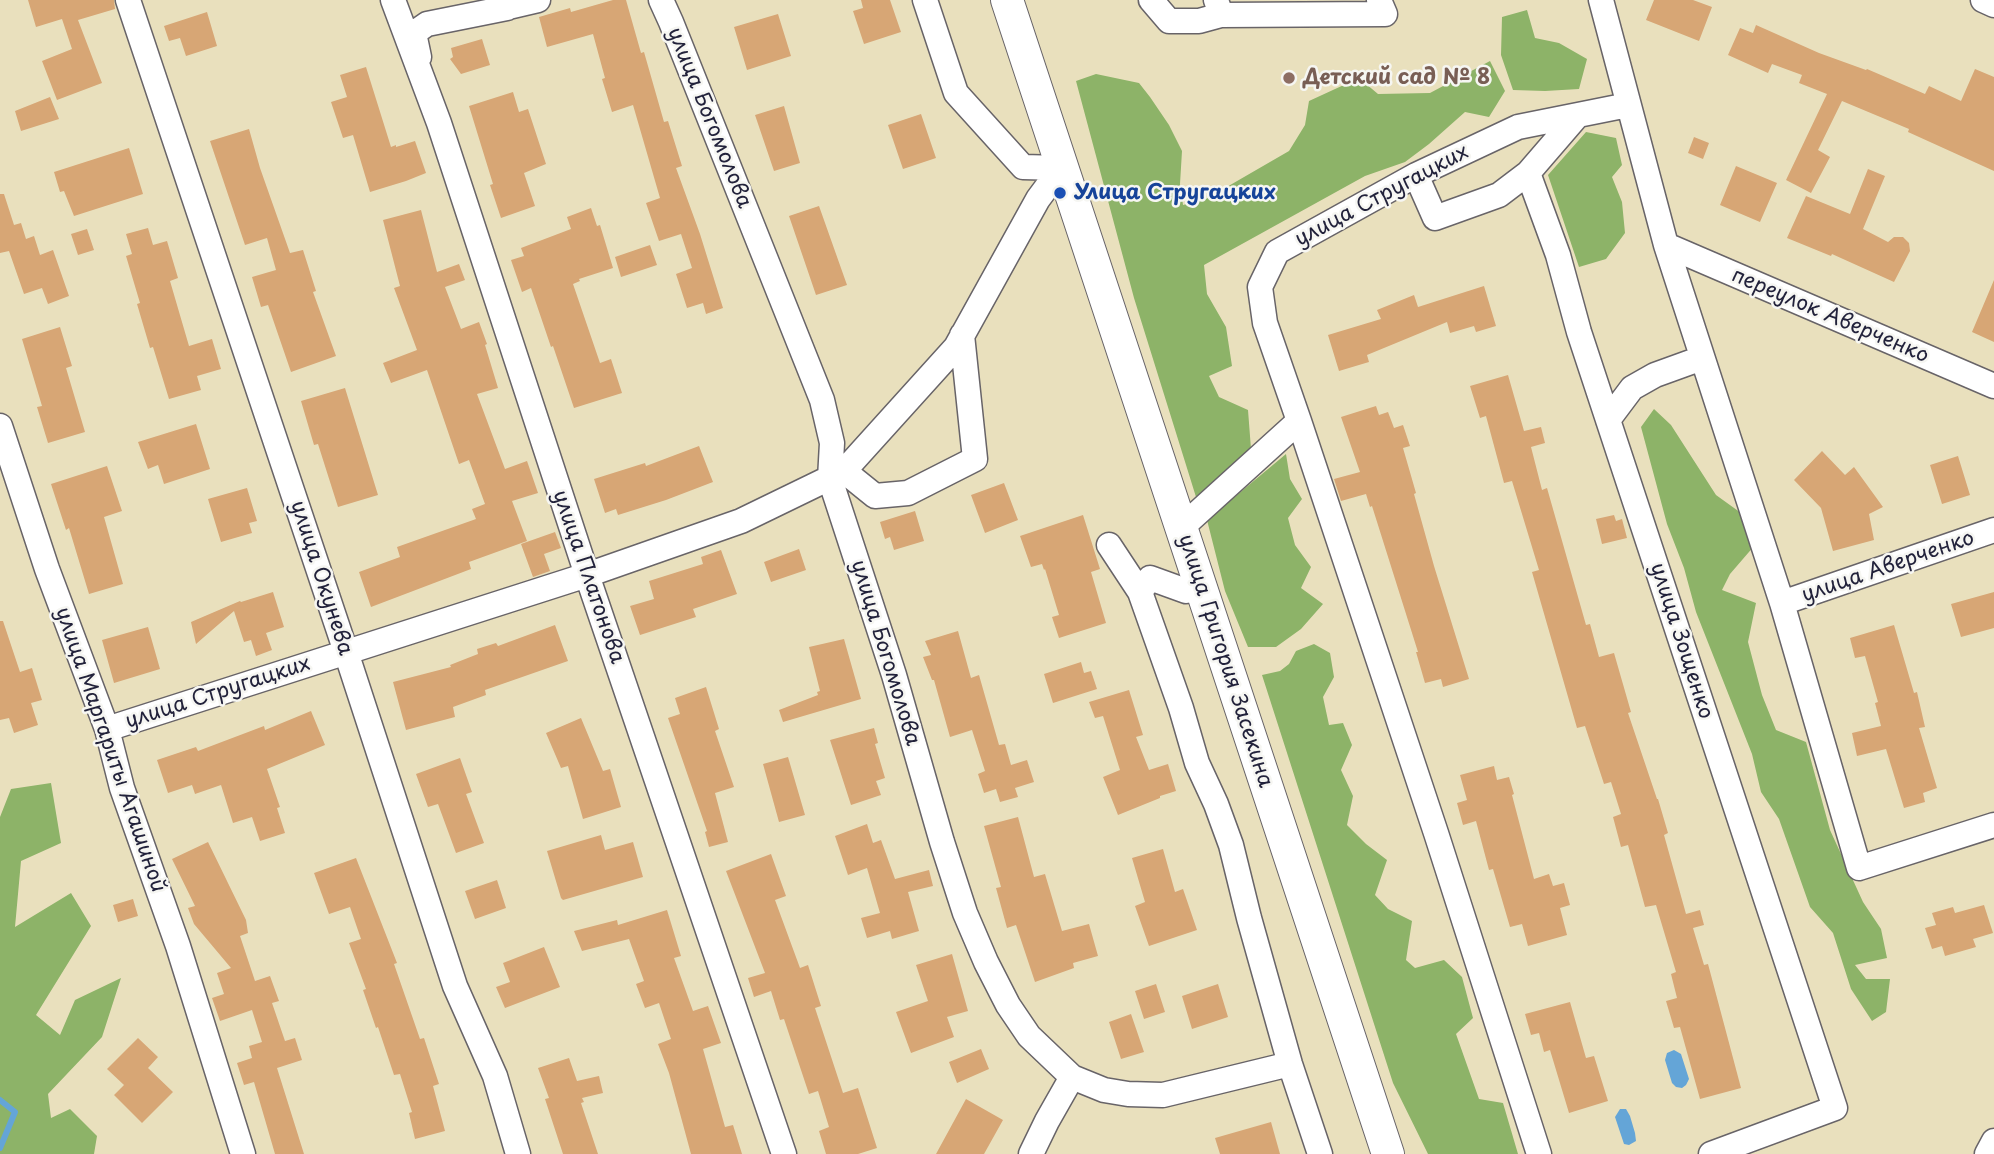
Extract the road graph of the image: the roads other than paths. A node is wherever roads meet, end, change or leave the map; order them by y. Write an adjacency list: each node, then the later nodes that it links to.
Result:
1 (128, 0): 35 (street, улица Окунева)
2 (394, 0): 13 (street); 14 (street, улица Платонова)
3 (538, 0): 13 (street)
4 (660, 0): 27 (street, улица Богомолова)
5 (925, 0): 17 (street)
6 (1007, 0): 17 (main road, улица Григория Засекина)
7 (1151, 0): 12 (street)
8 (1379, 0): 12 (street)
9 (1601, 0): 15 (street)
10 (1983, 0): 11 (street)
11 (1994, 5)
12 (1216, 11)
13 (427, 24): 14 (street)
14 (428, 93): 31 (street, улица Платонова)
15 (1628, 105): 16 (street, улица Стругацких); 20 (street)
16 (1578, 115): 18 (street); 19 (street, улица Стругацких)
17 (1061, 167): 21 (street, улица Стругацких); 28 (main road, улица Григория Засекина)
18 (1528, 173): 19 (street); 24 (street, улица Зощенко)
19 (1416, 175): 25 (street, улица Стругацких)
20 (1665, 245): 22 (street); 23 (street, переулок Аверченко)
21 (962, 335): 27 (street, улица Стругацких); 27 (street)
22 (1702, 358): 24 (street); 34 (street)
23 (1994, 386)
24 (1608, 420): 48 (street, улица Зощенко)
25 (1299, 421): 28 (street); 47 (street)
26 (0, 426): 36 (street, улица Маргариты Агашиной)
27 (837, 475): 31 (street, улица Стругацких); 39 (street, улица Богомолова)
28 (1181, 528): 32 (main road, улица Григория Засекина)
29 (1994, 530): 34 (street, улица Аверченко)
30 (1109, 545): 33 (street)
31 (587, 575): 35 (street, улица Стругацких); 43 (street, улица Платонова)
32 (1200, 585): 33 (street); 46 (main road, улица Григория Засекина)
33 (1140, 592): 38 (street)
34 (1783, 603): 37 (street)
35 (346, 652): 36 (street, улица Стругацких); 42 (street, улица Окунева)
36 (107, 729): 41 (street, улица Маргариты Агашиной)
37 (1994, 825)
38 (1290, 1064): 39 (street, улица Богомолова); 45 (street)
39 (1072, 1077): 44 (street)
40 (1994, 1141): 49 (street)
41 (243, 1154)
42 (518, 1154)
43 (784, 1154)
44 (1031, 1154)
45 (1320, 1154)
46 (1388, 1154)
47 (1539, 1154)
48 (1711, 1154)
49 (1987, 1154)

